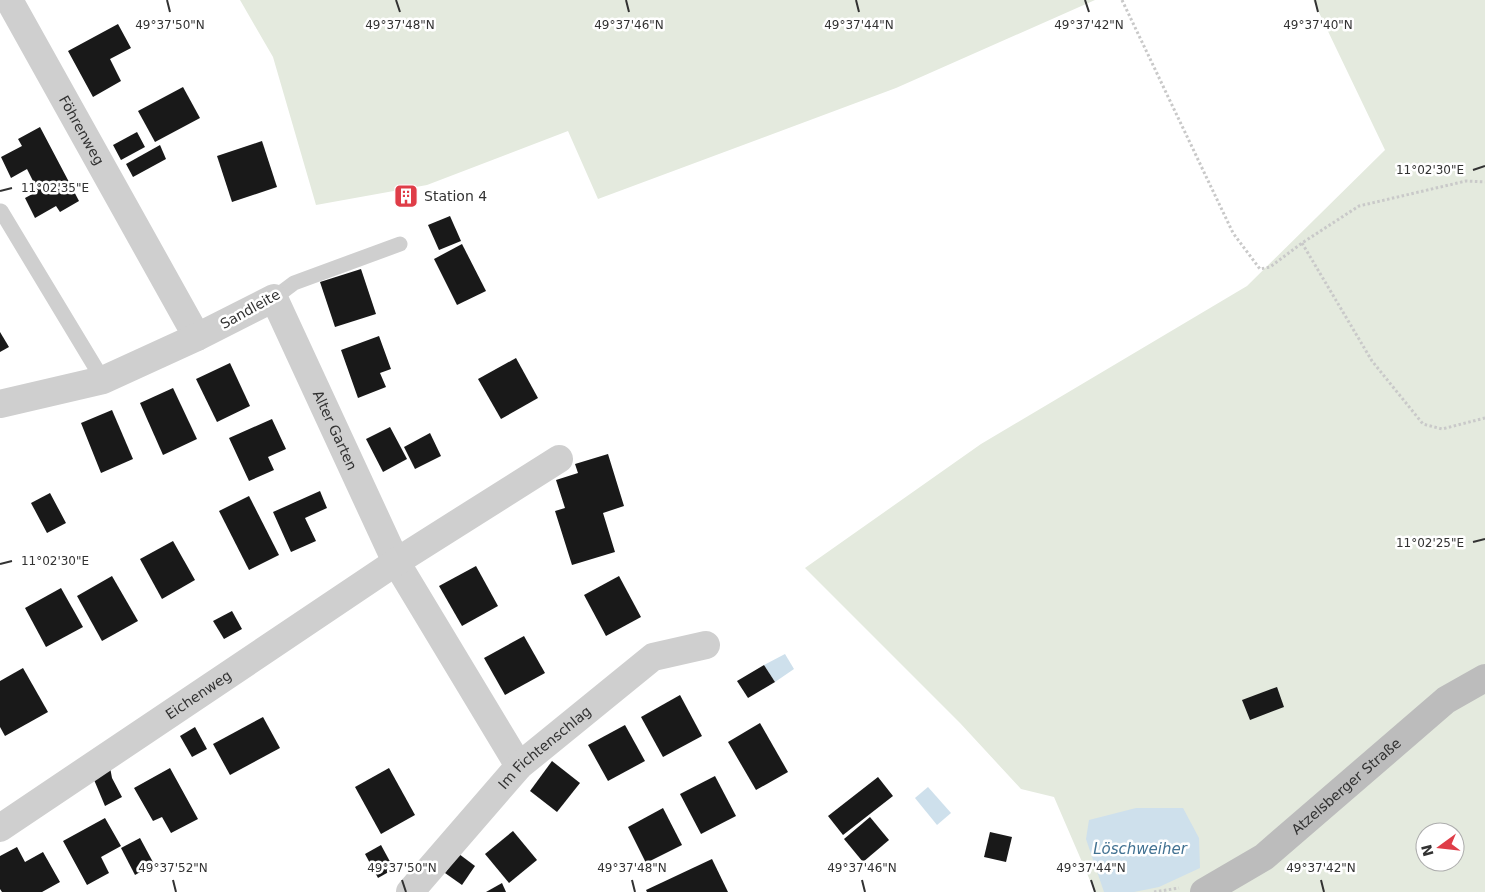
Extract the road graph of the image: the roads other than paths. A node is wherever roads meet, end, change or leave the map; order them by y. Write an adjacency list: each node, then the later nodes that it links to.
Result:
1 (9, 0): 5 (street, Föhrenweg)
2 (1, 211): 6 (lane)
3 (400, 244): 4 (lane, Sandleite)
4 (274, 298): 5 (street, Sandleite); 9 (street, Alter Garten)
5 (197, 337): 6 (street, Sandleite)
6 (103, 380): 7 (street, Sandleite)
7 (0, 404)
8 (559, 458): 9 (street)
9 (396, 562): 12 (street, Alter Garten); 13 (street, Eichenweg)
10 (706, 645): 12 (street, Im Fichtenschlag)
11 (1485, 678): 15 (street, Atzelsberger Straße)
12 (519, 766): 14 (street, Im Fichtenschlag)
13 (0, 828)
14 (410, 892)
15 (1204, 892)

